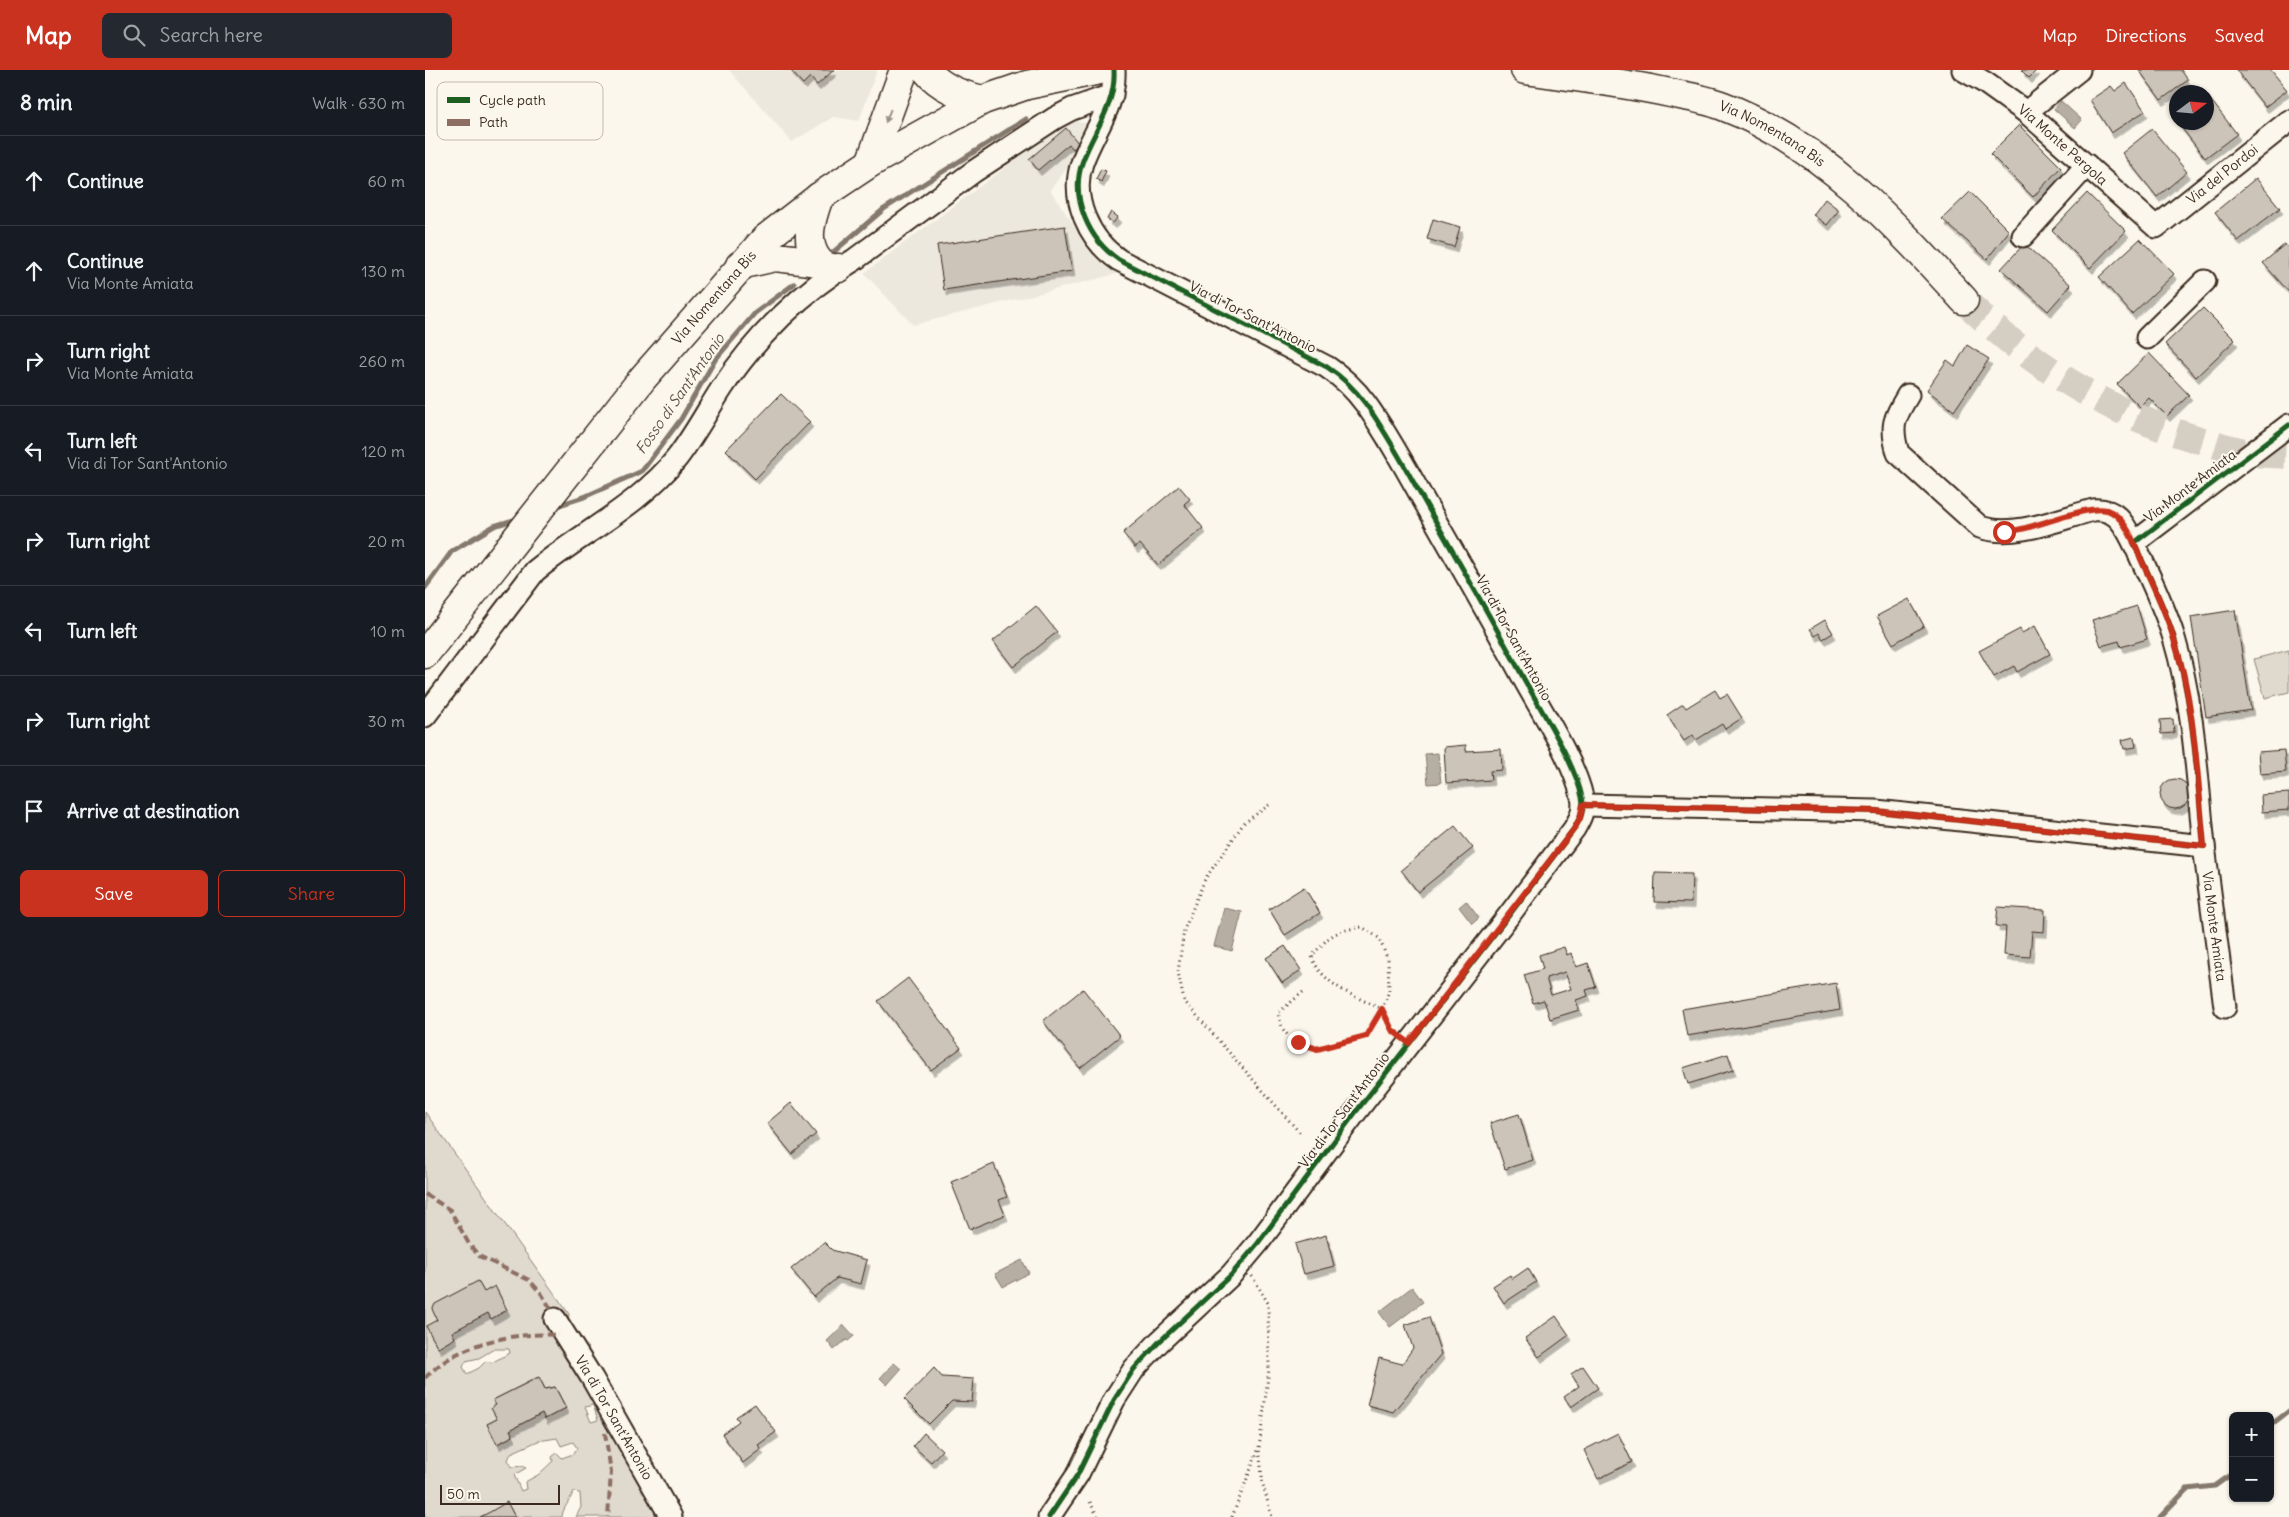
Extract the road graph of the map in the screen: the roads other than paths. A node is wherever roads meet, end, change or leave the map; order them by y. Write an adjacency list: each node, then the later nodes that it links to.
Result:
1 (904, 70): 12 (main road, one-way to 12)
2 (926, 70): 9 (main road)
3 (1100, 70): 9 (main road, Via Nomentana Bis)
4 (1114, 70): 8 (street, Via di Tor Sant'Antonio)
5 (1525, 70): 20 (main road, Via Nomentana Bis)
6 (1963, 70): 10 (street, Via Monte Pergola)
7 (2079, 70): 10 (street)
8 (1113, 95): 18 (street); 27 (street, Via di Tor Sant'Antonio)
9 (983, 100): 12 (main road, Via Nomentana Bis)
10 (2026, 112): 13 (street, Via Monte Pergola)
11 (2289, 121): 15 (street, Via del Pordoi)
12 (870, 163): 14 (main road, Via Nomentana Bis)
13 (2087, 165): 15 (street, Via Monte Pergola); 16 (street)
14 (819, 197): 17 (main road, Via Nomentana Bis); 18 (main road)
15 (2156, 227)
16 (2023, 236)
17 (740, 265): 18 (main road); 25 (main road, Via Nomentana Bis)
18 (829, 265): 26 (street)
19 (2205, 281): 21 (street)
20 (1964, 300)
21 (2147, 338)
22 (1908, 395): 24 (street)
23 (2289, 425): 24 (street, Via Monte Amiata)
24 (2134, 543): 28 (street, Via Monte Amiata)
25 (425, 654)
26 (425, 716)
27 (1583, 805): 28 (street); 32 (street, Via di Tor Sant'Antonio)
28 (2204, 846): 29 (street, Via Monte Amiata)
29 (2225, 1007)
30 (555, 1320): 31 (street, Via di Tor Sant'Antonio)
31 (671, 1517)
32 (1049, 1517)

